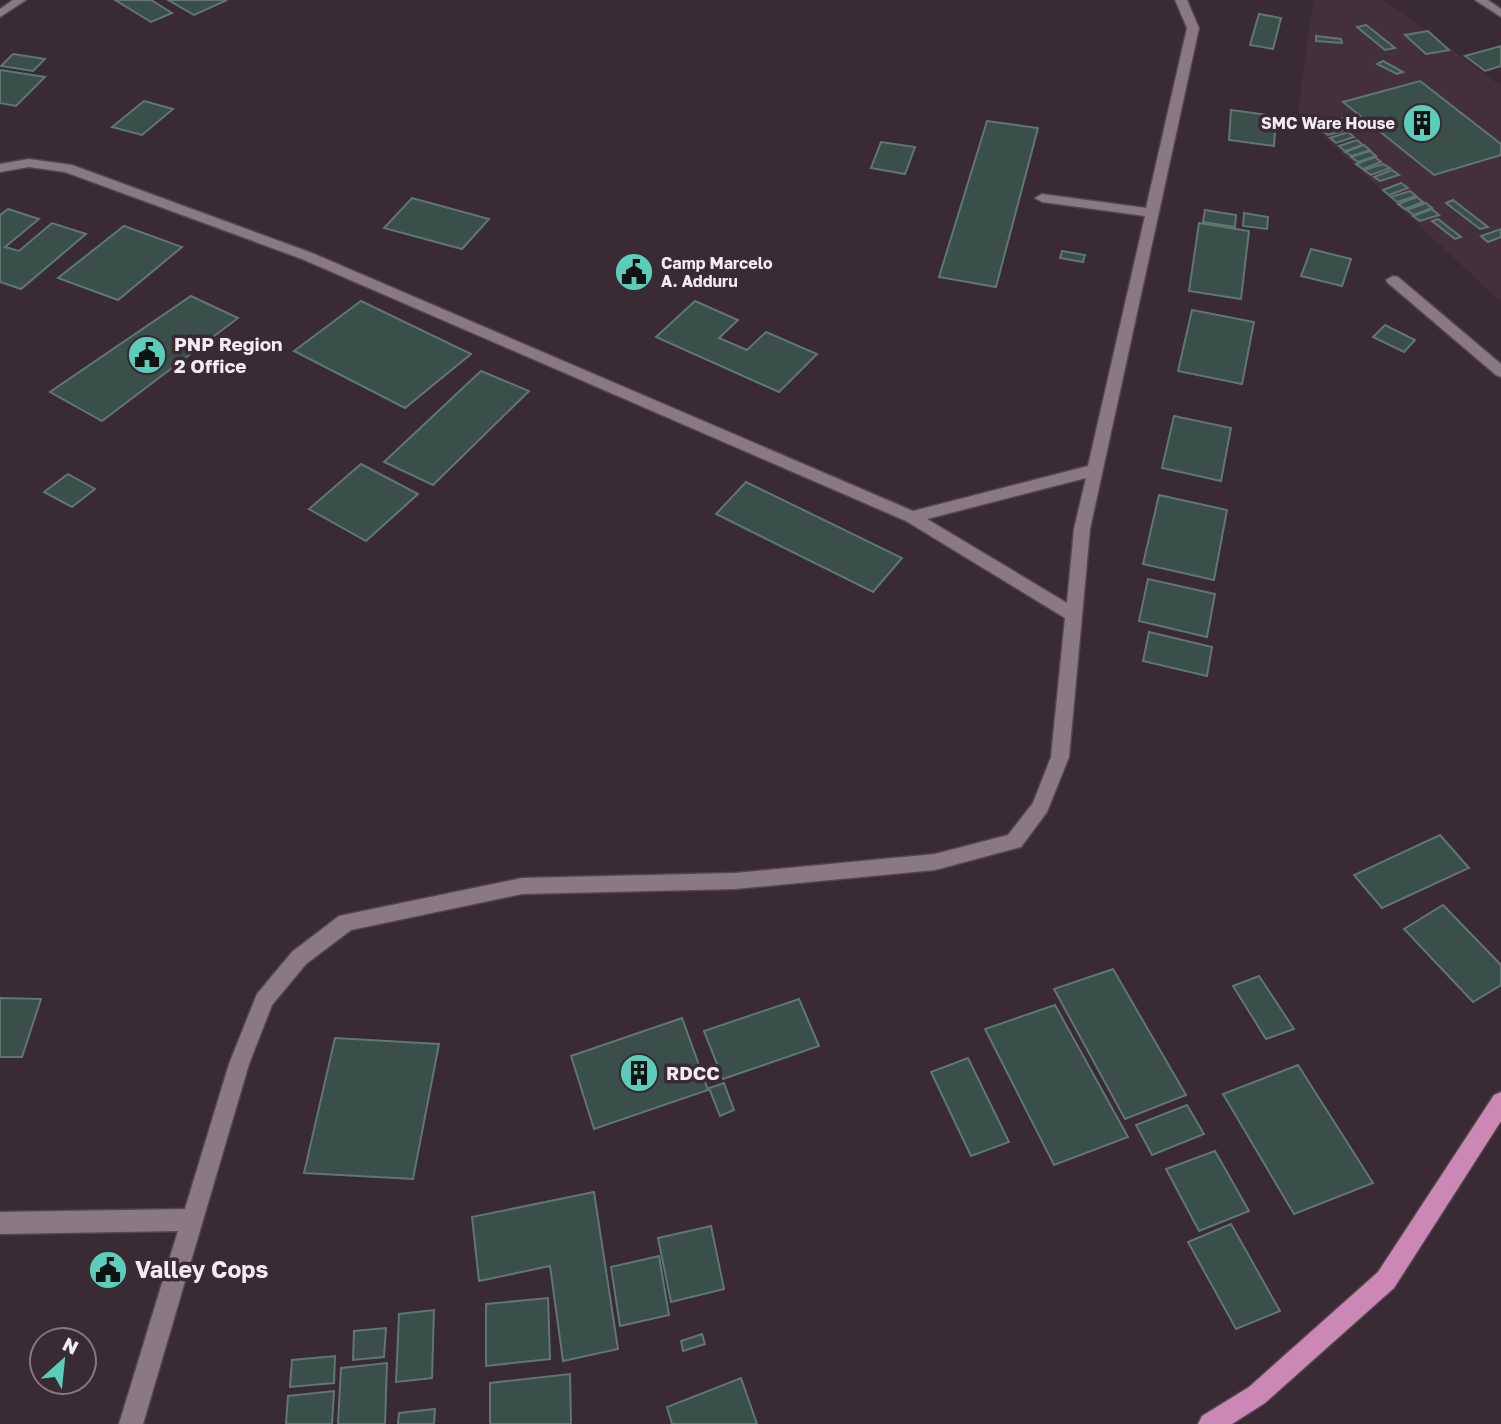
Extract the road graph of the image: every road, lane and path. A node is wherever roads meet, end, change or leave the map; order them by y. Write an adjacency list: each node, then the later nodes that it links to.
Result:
1 (20, 0): 4 (street)
2 (1181, 0): 8 (street)
3 (1481, 0): 5 (street)
4 (0, 14)
5 (1501, 14)
6 (0, 168): 12 (street)
7 (1042, 198): 8 (street)
8 (1152, 213): 11 (street)
9 (1393, 280): 10 (street)
10 (1501, 372)
11 (1096, 470): 12 (street); 13 (street)
12 (912, 517): 13 (street)
13 (1073, 615): 15 (street)
14 (1501, 1102): 18 (main road)
15 (192, 1220): 16 (street); 17 (street)
16 (0, 1223)
17 (131, 1424)
18 (1210, 1424)

